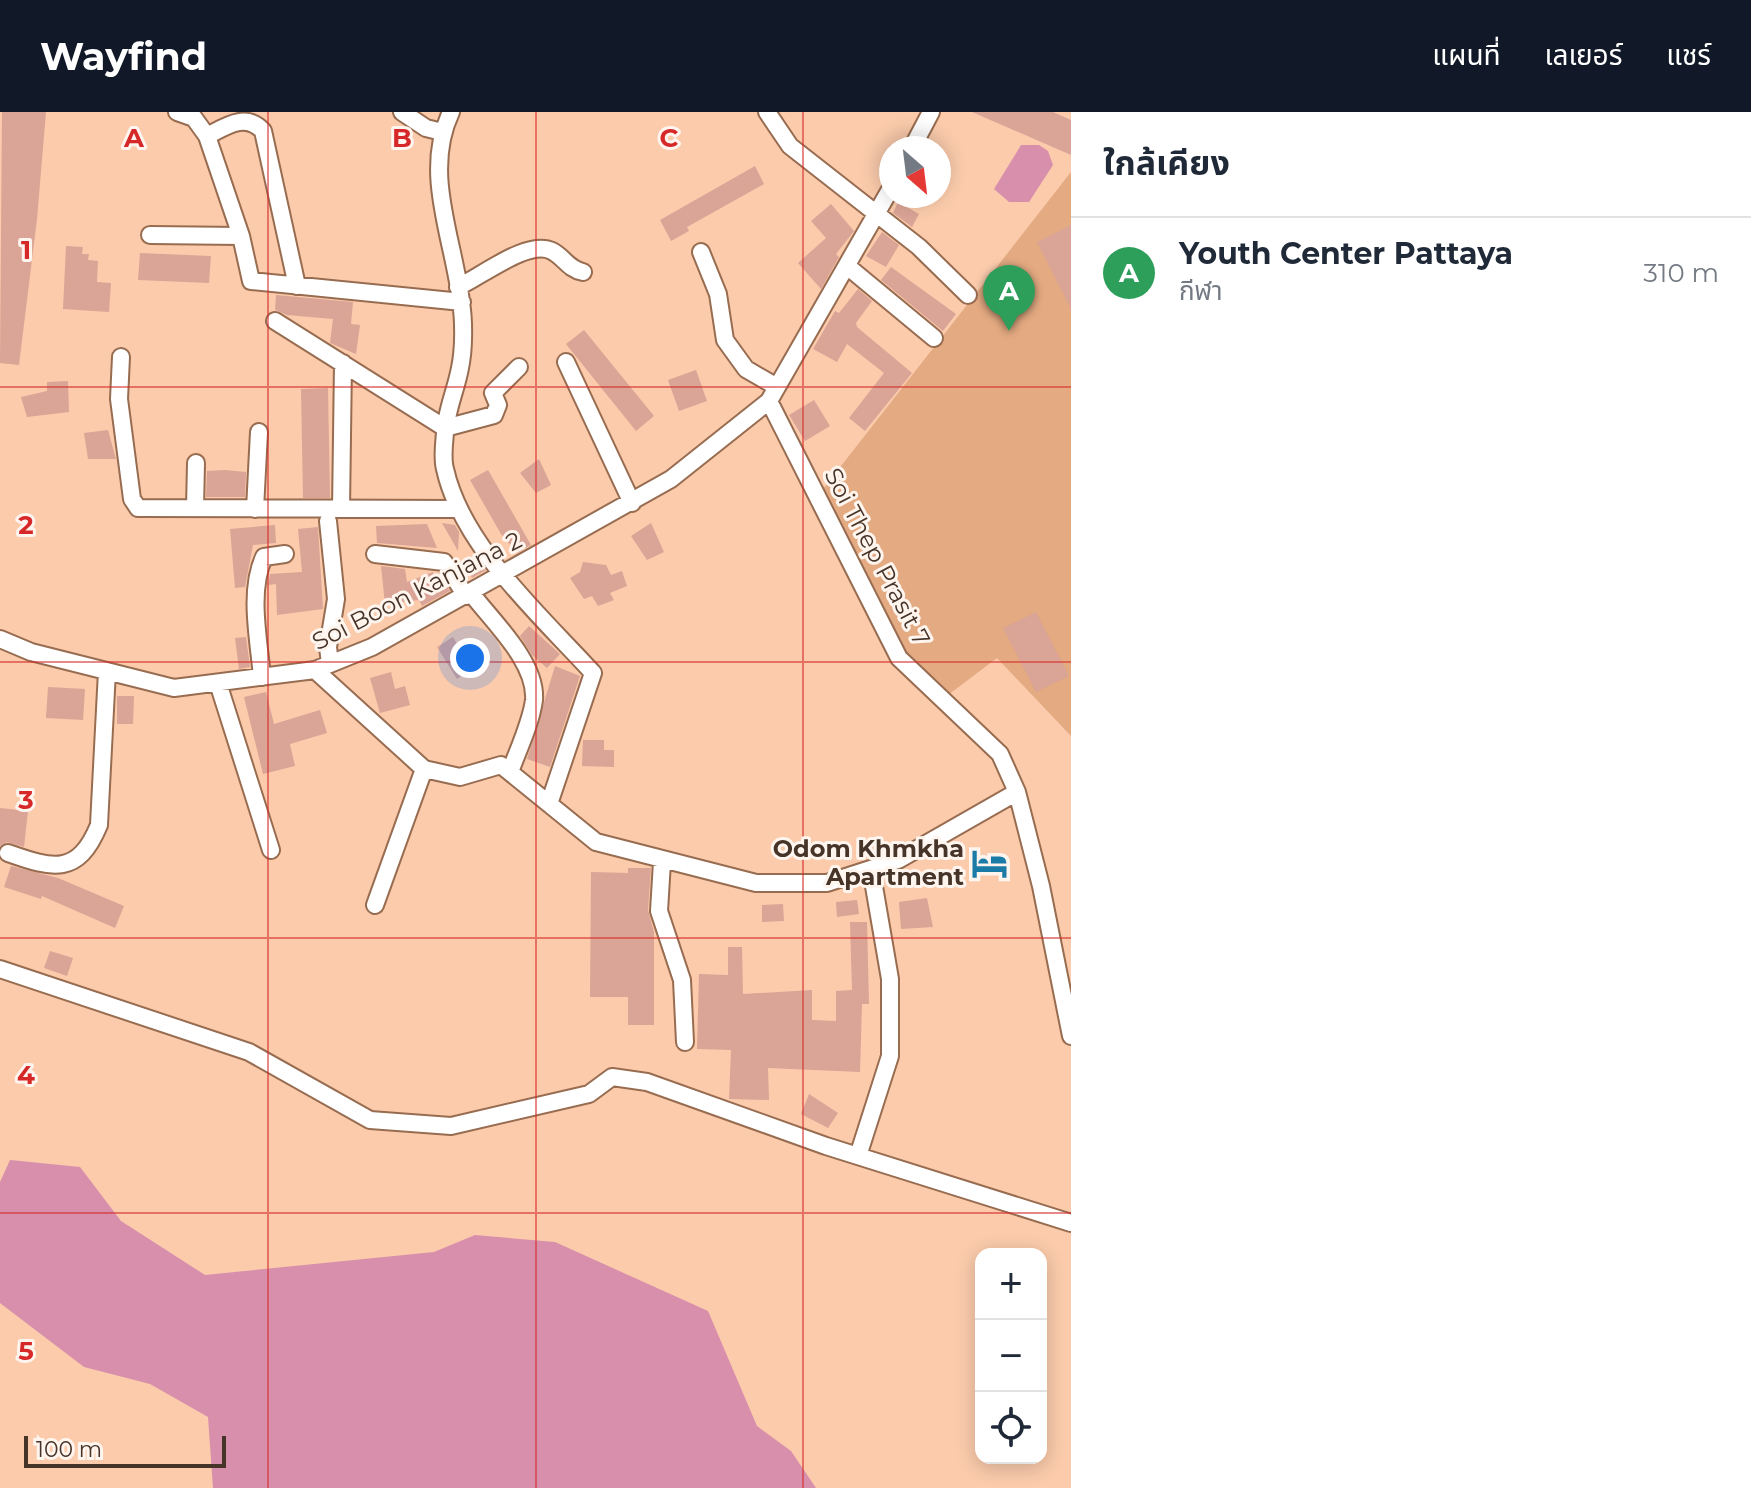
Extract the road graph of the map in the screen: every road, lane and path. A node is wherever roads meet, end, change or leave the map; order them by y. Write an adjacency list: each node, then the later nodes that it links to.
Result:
1 (177, 112): 7 (street)
2 (402, 112): 6 (street)
3 (451, 112): 6 (street)
4 (767, 112): 10 (street)
5 (931, 112): 8 (street)
6 (442, 132): 17 (street)
7 (207, 136): 12 (street); 16 (street)
8 (918, 136)
9 (880, 208): 10 (street)
10 (876, 216): 14 (street); 18 (street)
11 (150, 235): 12 (street)
12 (241, 236): 16 (street)
13 (701, 252): 25 (street)
14 (847, 266): 20 (street); 25 (street)
15 (583, 272): 17 (street)
16 (297, 286): 17 (street)
17 (460, 295): 26 (street)
18 (968, 295)
19 (275, 321): 23 (street)
20 (934, 338)
21 (121, 357): 30 (street)
22 (566, 362): 29 (street)
23 (343, 363): 26 (street); 32 (street)
24 (519, 367): 26 (street)
25 (773, 394): 29 (street, Soi Boon Kanjana 2); 46 (street, Soi Thep Prasit 7)
26 (445, 428): 33 (street)
27 (259, 432): 31 (street)
28 (196, 463): 30 (street)
29 (632, 503): 37 (street, Soi Boon Kanjana 2)
30 (195, 508): 31 (street)
31 (255, 509): 32 (street)
32 (341, 509): 33 (street)
33 (458, 509): 37 (street)
34 (328, 521): 40 (street)
35 (285, 554): 42 (street)
36 (375, 554): 38 (street)
37 (504, 575): 38 (street, Soi Boon Kanjana 2); 47 (street)
38 (469, 594): 40 (street, Soi Boon Kanjana 2); 45 (street)
39 (0, 639): 41 (street, Soi Boon Kanjana 2)
40 (322, 667): 42 (street, Soi Boon Kanjana 2); 44 (street)
41 (107, 671): 43 (street, Soi Boon Kanjana 2); 49 (street)
42 (262, 677): 43 (street, Soi Boon Kanjana 2)
43 (218, 683): 48 (street)
44 (424, 769): 45 (street); 52 (street)
45 (510, 772): 47 (street)
46 (1017, 792): 51 (street); 54 (street, Soi Thep Prasit 7)
47 (549, 804): 50 (street)
48 (271, 850)
49 (8, 853)
50 (662, 862): 51 (street); 55 (street)
51 (871, 869): 56 (street)
52 (375, 905)
53 (0, 969): 56 (street)
54 (1071, 1036)
55 (685, 1042)
56 (858, 1156): 57 (street)
57 (1071, 1223)

